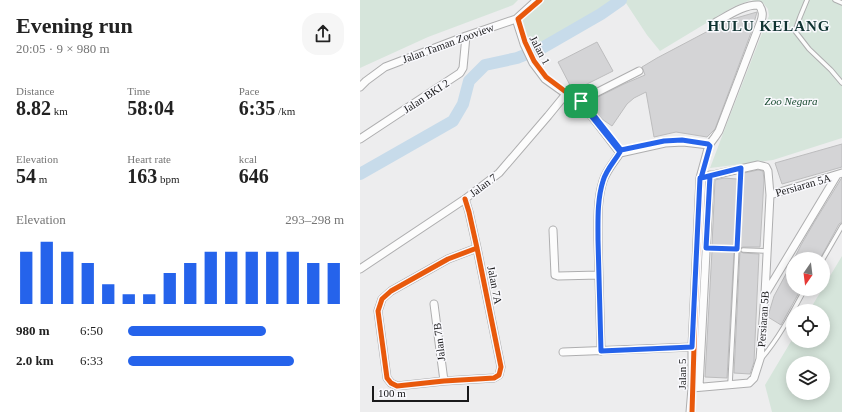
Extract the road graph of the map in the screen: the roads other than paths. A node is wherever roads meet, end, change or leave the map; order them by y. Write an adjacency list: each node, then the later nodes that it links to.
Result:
1 (537, 0): 5 (street, Jalan Taman Zooview)
2 (807, 0): 9 (lane)
3 (835, 0): 4 (lane)
4 (842, 3)
5 (516, 19): 7 (street, Jalan Taman Zooview); 11 (street, Jalan 1)
6 (716, 22): 14 (street, Jalan 5)
7 (466, 36): 10 (street, Jalan Taman Zooview); 13 (street, Jalan BKI 2)
8 (639, 71): 12 (street)
9 (842, 83)
10 (360, 87)
11 (566, 94): 12 (street, Jalan 1); 21 (street, Jalan 7)
12 (580, 102): 15 (street, Jalan 1)
13 (360, 139)
14 (709, 145): 15 (street); 19 (street, Jalan 5)
15 (620, 152): 31 (street)
16 (741, 168): 18 (street, Persiaran 5A); 20 (street, Persiaran 5A); 26 (lane)
17 (840, 174): 20 (street, Persiaran 5A); 32 (street, Persiaran 5A)
18 (710, 176): 19 (street, Persiaran 5A); 25 (street, Jalan 5)
19 (700, 178): 35 (street, Jalan 5)
20 (770, 195): 28 (street, Persiaran 5B)
21 (464, 199): 24 (street, Jalan 7A); 30 (street, Jalan 7)
22 (842, 226): 29 (lane)
23 (553, 230): 31 (street)
24 (477, 248): 39 (street, Jalan 7A); 39 (street)
25 (706, 248): 26 (lane); 41 (street, Jalan 5)
26 (737, 249): 40 (lane)
27 (743, 250): 28 (lane)
28 (767, 251): 32 (street, Persiaran 5B)
29 (827, 252)
30 (360, 269)
31 (599, 275): 36 (street)
32 (765, 294): 38 (street, Persiaran 5B)
33 (801, 296): 38 (lane)
34 (434, 304): 39 (street, Jalan 7B)
35 (692, 347): 36 (street); 41 (street, Jalan 5)
36 (601, 351): 37 (street)
37 (563, 352)
38 (760, 359): 40 (street, Persiaran 5B)
39 (444, 381)
40 (730, 384): 41 (street, Persiaran 5B)
41 (695, 388): 42 (street, Jalan 5)
42 (690, 412)

